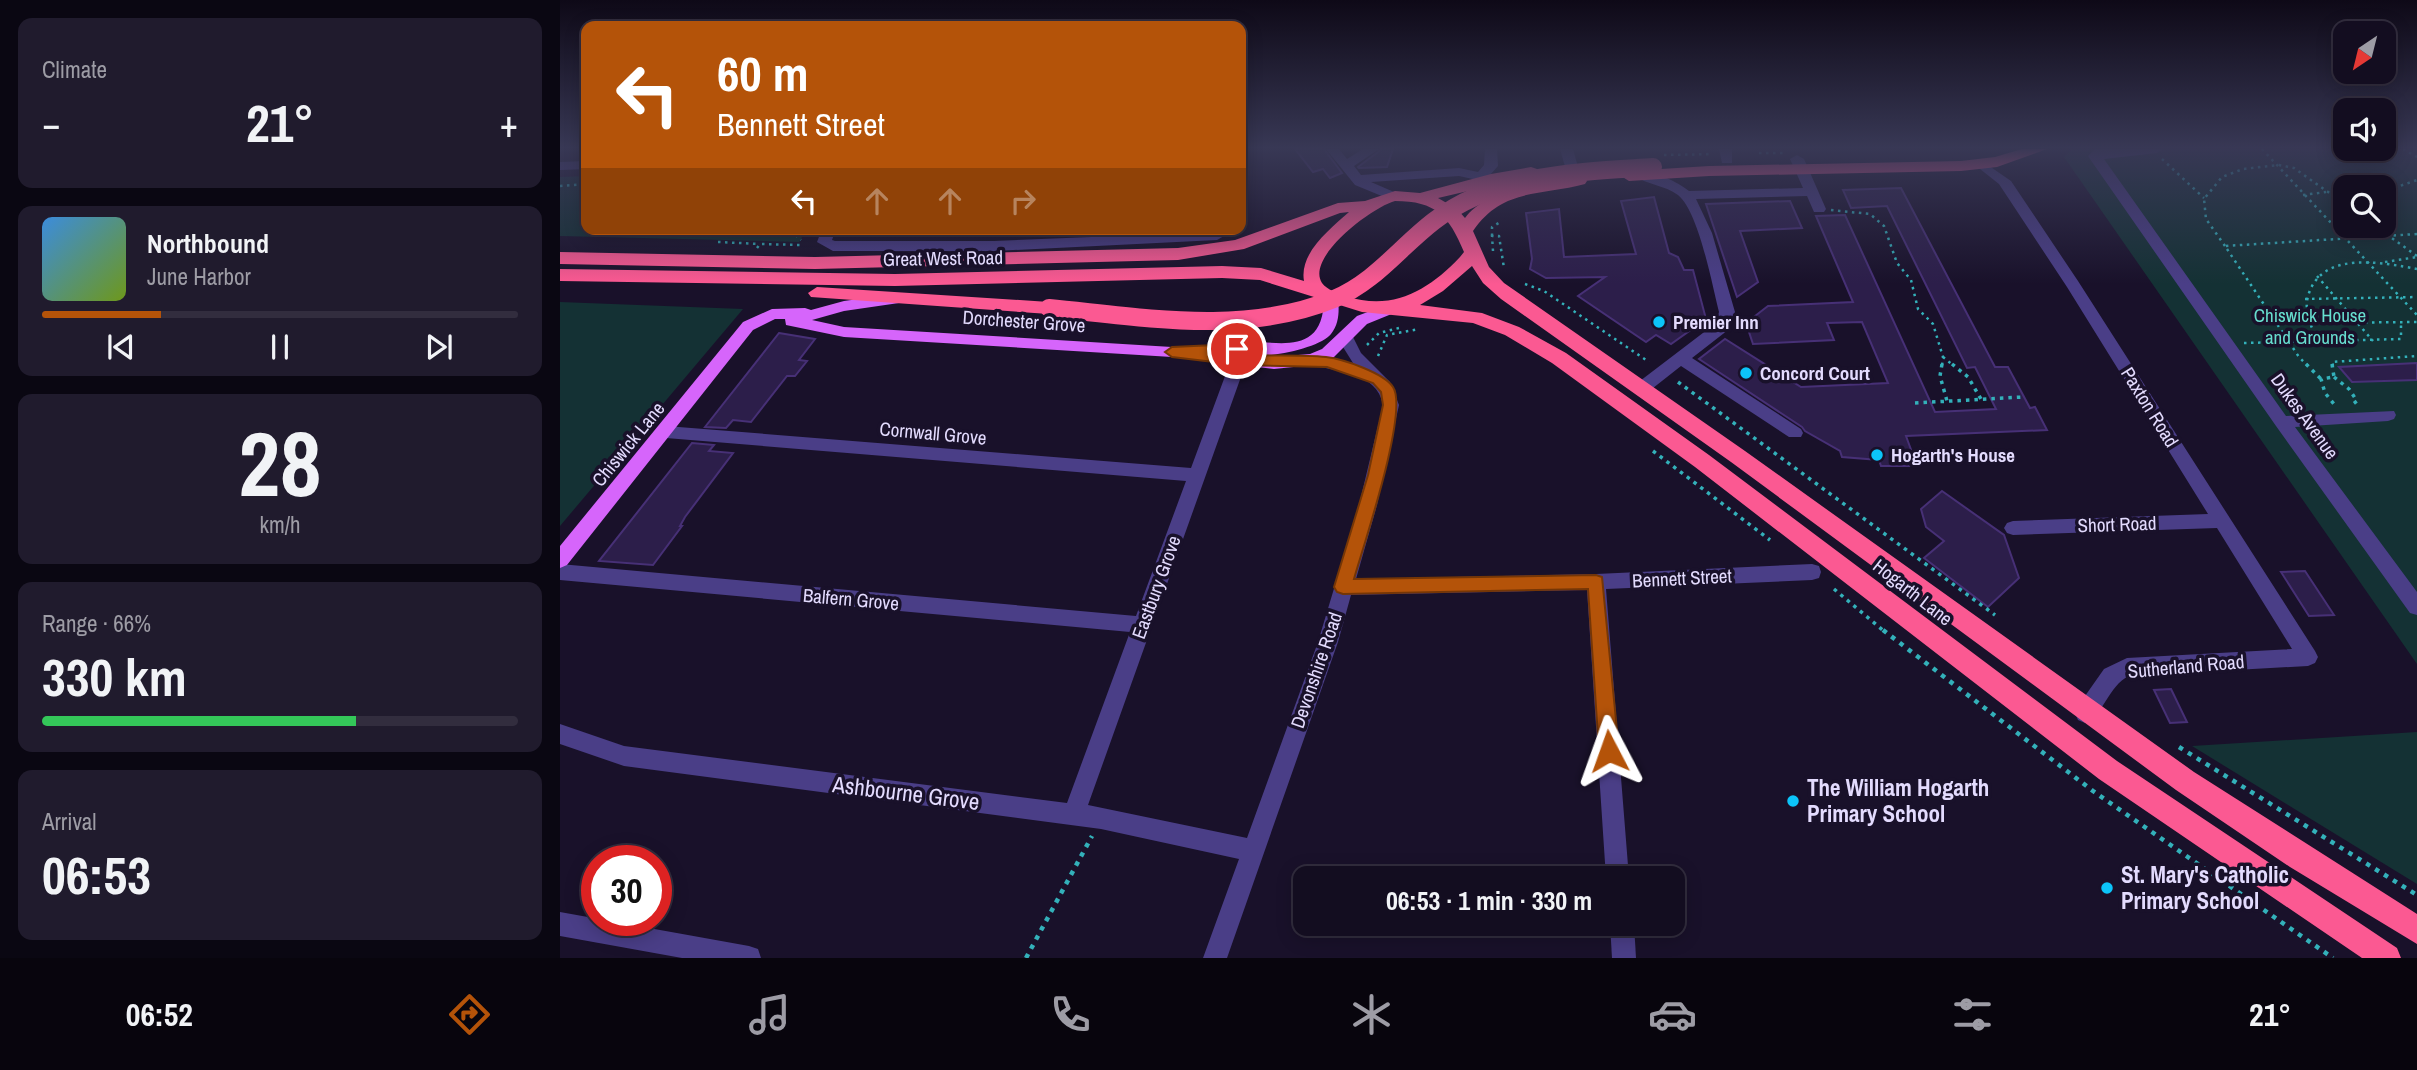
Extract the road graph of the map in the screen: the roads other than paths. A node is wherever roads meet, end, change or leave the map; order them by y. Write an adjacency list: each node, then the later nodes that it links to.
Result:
1 (1360, 194): 12 (street)
2 (1434, 194): 11 (highway)
3 (1483, 194): 21 (highway, bridge)
4 (1507, 194): 16 (highway)
5 (1740, 194): 10 (street)
6 (1812, 194): 13 (street)
7 (2013, 194): 39 (street, Paxton Road)
8 (2128, 194): 35 (street, Dukes Avenue)
9 (1389, 195): 11 (highway); 12 (highway)
10 (1686, 195): 29 (street)
11 (1421, 198): 16 (highway)
12 (1365, 206): 17 (highway, Great West Road); 20 (highway)
13 (1819, 209)
14 (827, 235): 17 (street)
15 (1217, 236): 17 (street)
16 (1476, 245): 22 (highway); 33 (highway, Hogarth Lane)
17 (977, 254): 18 (highway, Great West Road)
18 (560, 258)
19 (560, 278): 20 (highway, Great West Road); 21 (highway)
20 (1327, 295): 22 (highway); 27 (main road, Dorchester Grove)
21 (898, 299): 23 (main road)
22 (1391, 308): 26 (main road, Dorchester Grove); 60 (highway, Hogarth Lane)
23 (813, 314): 24 (main road, Chiswick Lane); 25 (main road, Dorchester Grove); 28 (main road, Chiswick Lane)
24 (791, 321): 25 (main road, Dorchester Grove); 28 (main road, Chiswick Lane)
25 (873, 332): 27 (main road, Dorchester Grove)
26 (1346, 339): 31 (main road, Dorchester Grove); 32 (street, Devonshire Road)
27 (1172, 352): 30 (main road, Dorchester Grove)
28 (727, 354): 36 (main road, Chiswick Lane)
29 (1681, 358): 33 (street); 37 (street)
30 (1239, 360): 31 (main road, Dorchester Grove); 38 (street, Eastbury Grove)
31 (1313, 360): 32 (street)
32 (1378, 380): 45 (street, Devonshire Road)
33 (1642, 388): 49 (highway, Hogarth Lane)
34 (2388, 415): 35 (street)
35 (2282, 422): 46 (street, Dukes Avenue)
36 (666, 432): 38 (street, Cornwall Grove); 41 (main road, Chiswick Lane)
37 (1795, 433)
38 (1197, 475): 47 (street, Eastbury Grove)
39 (2222, 521): 40 (street, Short Road); 48 (street, Paxton Road)
40 (2013, 528)
41 (560, 560)
42 (560, 572): 47 (street, Balfern Grove)
43 (1812, 572): 44 (street, Bennett Street)
44 (1596, 582): 45 (street, Bennett Street); 53 (street)
45 (1343, 587): 52 (street, Devonshire Road)
46 (2417, 607)
47 (1142, 625): 51 (street, Eastbury Grove)
48 (2308, 657): 49 (street, Sutherland Road)
49 (2085, 713): 55 (highway, Hogarth Lane)
50 (560, 734): 51 (street, Ashbourne Grove)
51 (1074, 815): 52 (street, Ashbourne Grove)
52 (1252, 850): 58 (street, Devonshire Road)
53 (1617, 866)
54 (560, 924): 57 (street)
55 (2417, 930)
56 (1623, 936): 59 (street)
57 (749, 958)
58 (1215, 958)
59 (1624, 958)
60 (2388, 958)

